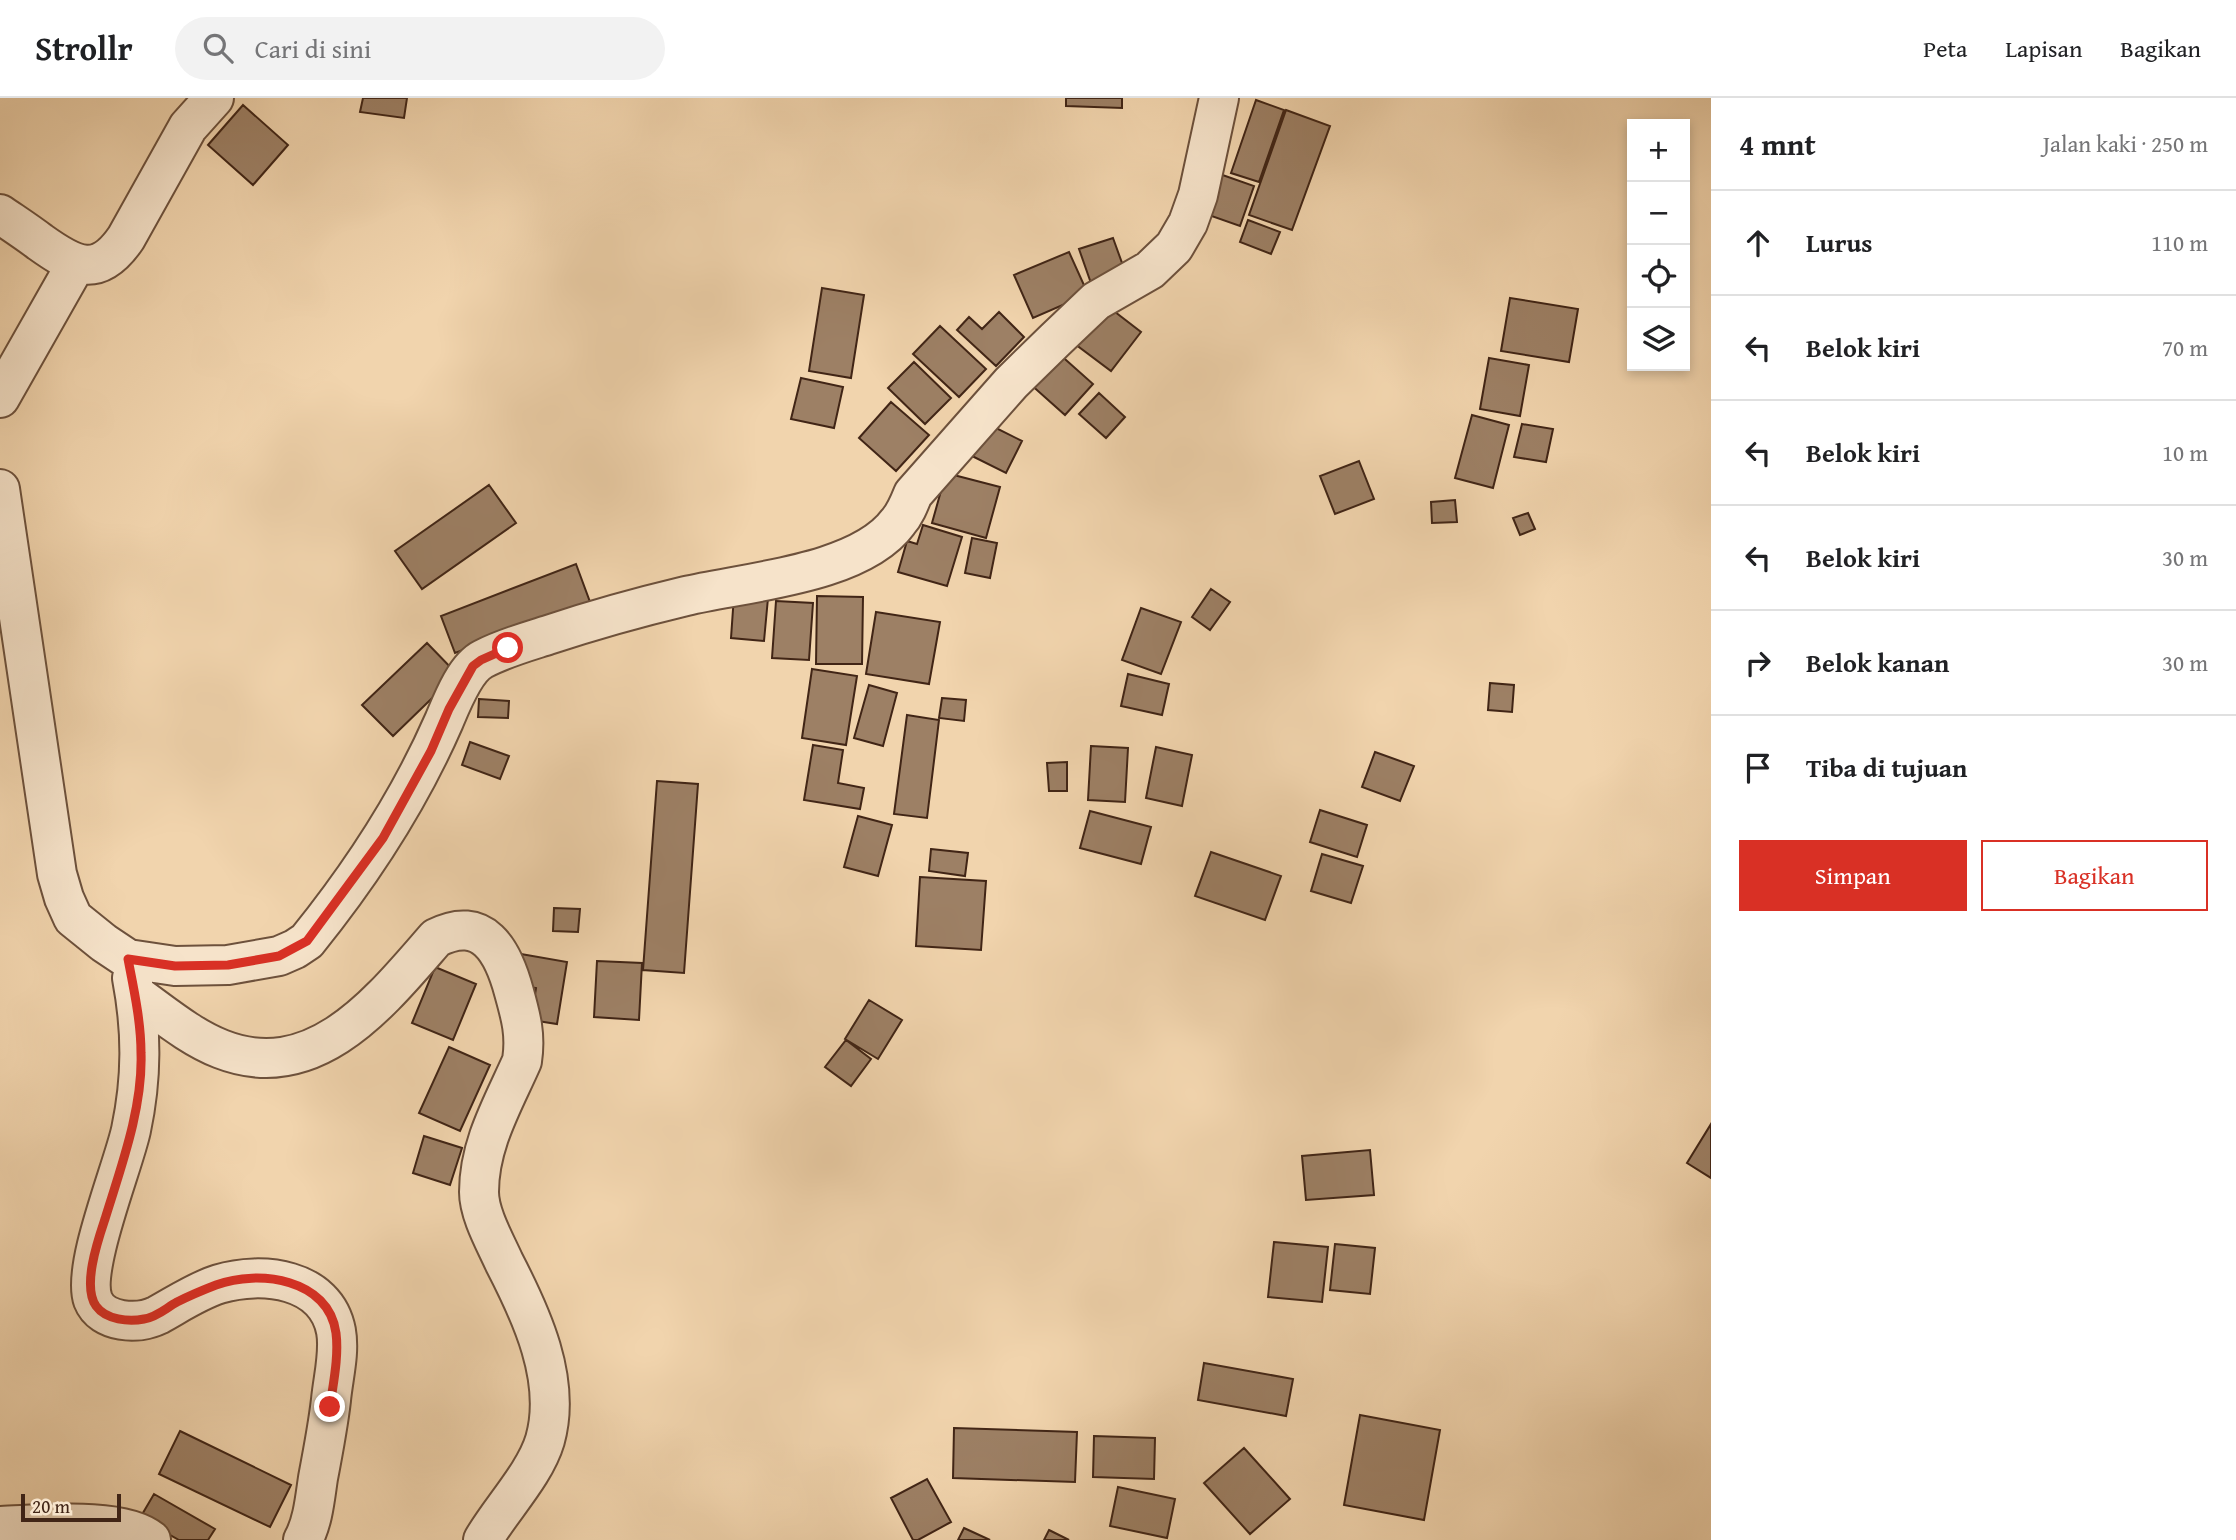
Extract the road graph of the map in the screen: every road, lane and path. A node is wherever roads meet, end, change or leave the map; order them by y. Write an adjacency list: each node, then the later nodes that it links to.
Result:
1 (214, 98): 4 (street)
2 (1219, 98): 7 (street)
3 (0, 214): 4 (street)
4 (76, 264): 5 (street)
5 (0, 398)
6 (0, 489): 7 (street)
7 (132, 977): 10 (street); 11 (street)
8 (0, 1525): 9 (street)
9 (151, 1540)
10 (303, 1540)
11 (483, 1540)

